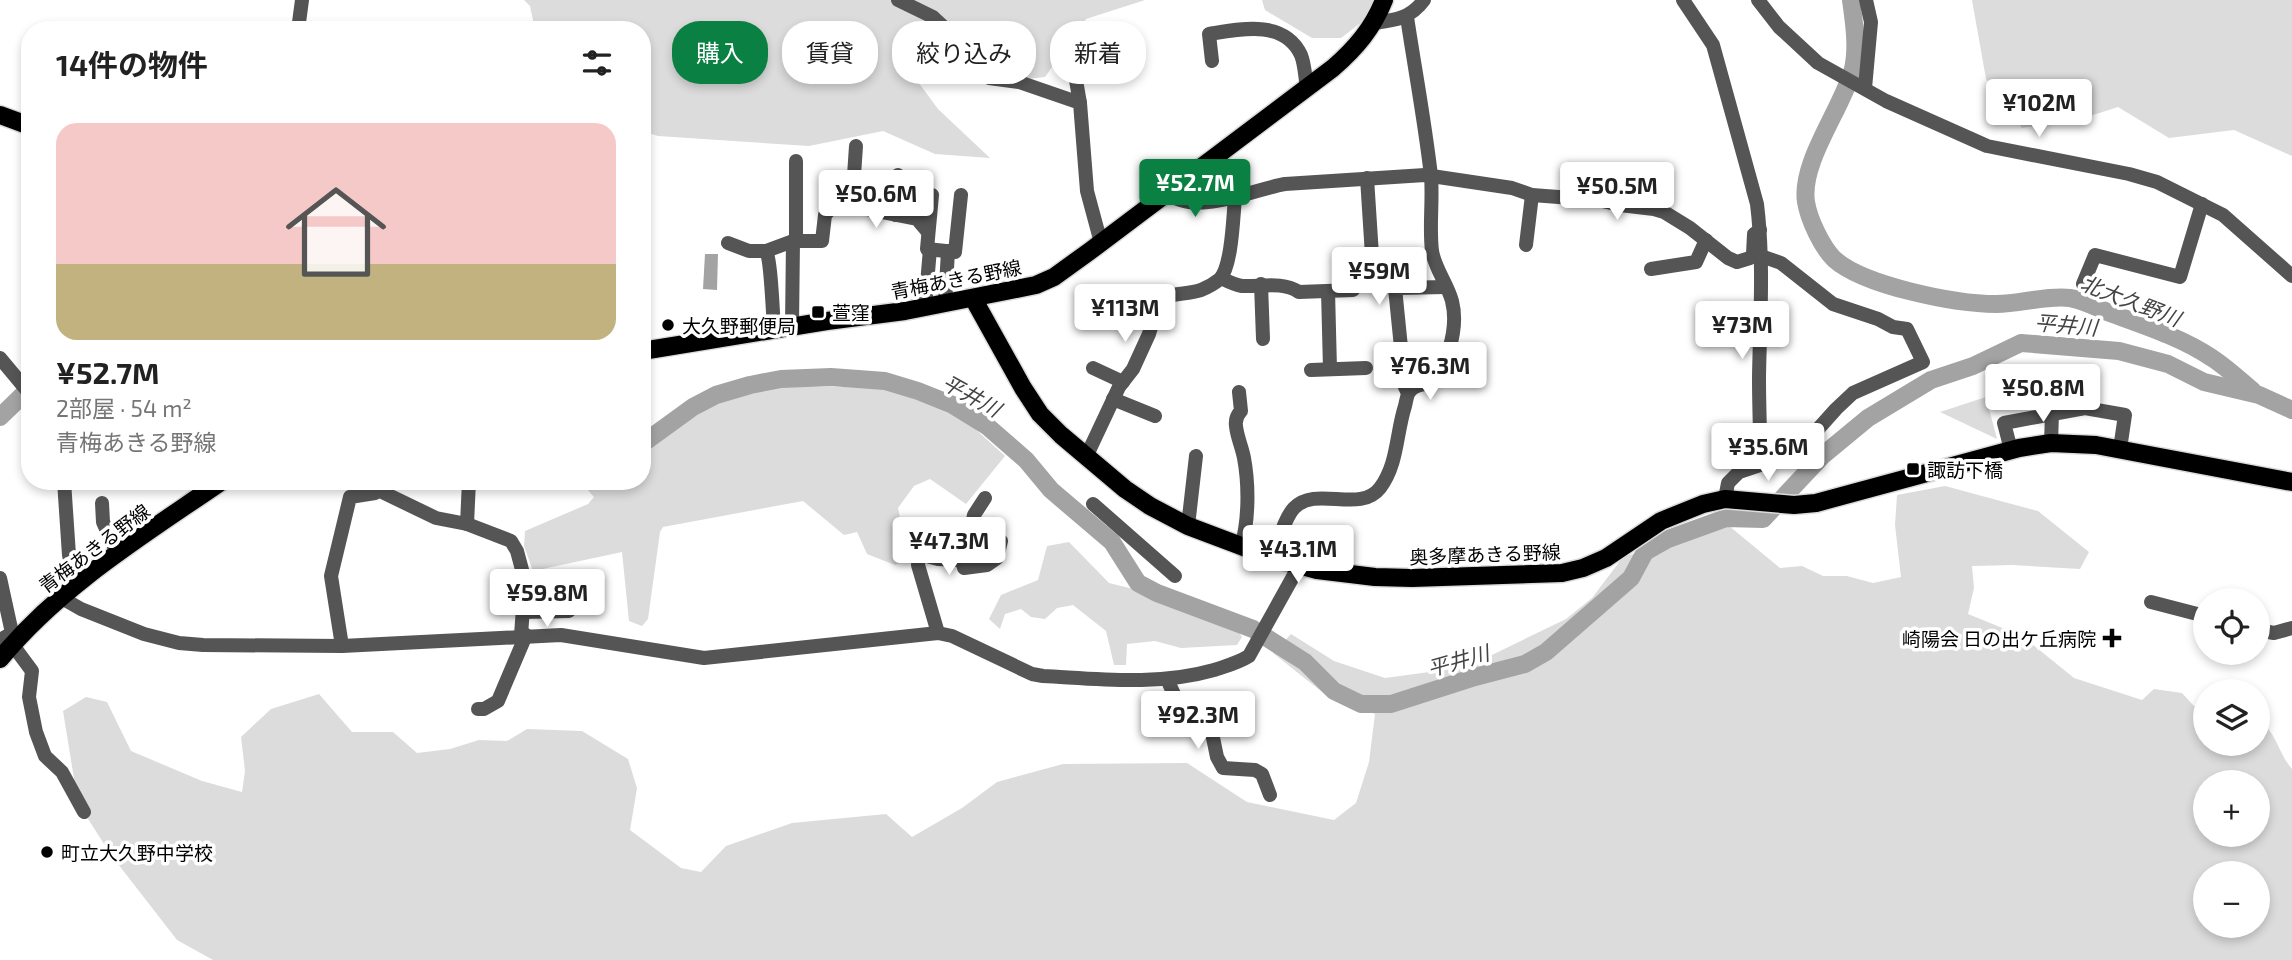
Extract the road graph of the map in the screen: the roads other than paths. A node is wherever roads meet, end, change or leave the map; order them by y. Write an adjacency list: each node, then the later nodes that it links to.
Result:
1 (302, 0): 9 (street)
2 (898, 0): 15 (street)
3 (1384, 0): 10 (main road, 青梅あきる野線)
4 (1424, 0): 8 (street)
5 (1683, 0): 31 (street)
6 (1758, 0): 13 (street)
7 (1866, 0): 13 (street)
8 (1407, 17): 10 (street); 21 (street)
9 (299, 21)
10 (1374, 23): 14 (main road, 青梅あきる野線)
11 (1212, 61): 14 (street)
12 (1077, 84): 15 (street)
13 (1862, 87): 28 (street)
14 (1307, 88): 23 (main road, 青梅あきる野線)
15 (1080, 103): 36 (street)
16 (0, 115): 17 (main road)
17 (21, 123)
18 (856, 146): 29 (street)
19 (796, 160): 34 (street)
20 (898, 175): 30 (street)
21 (1430, 175): 22 (street); 26 (street); 48 (street)
22 (1367, 178): 27 (street); 47 (street)
23 (1168, 193): 27 (street); 36 (main road, 青梅あきる野線)
24 (932, 195): 32 (street)
25 (961, 195): 40 (street)
26 (1532, 195): 33 (street); 37 (street)
27 (1236, 198): 44 (street)
28 (2202, 204): 43 (street); 46 (street)
29 (852, 205): 30 (street); 34 (street)
30 (896, 215): 32 (street)
31 (1760, 230): 33 (street); 41 (street)
32 (928, 232): 38 (street)
33 (1706, 240): 42 (street)
34 (795, 241): 39 (street); 54 (street)
35 (728, 243): 39 (street)
36 (1101, 243): 51 (main road, 青梅あきる野線)
37 (1526, 245)
38 (930, 249): 40 (street); 53 (street)
39 (766, 251): 54 (street)
40 (948, 251): 52 (street)
41 (1761, 256): 74 (street); 74 (street)
42 (1651, 269)
43 (2292, 276)
44 (1221, 278): 45 (street); 62 (street)
45 (1261, 284): 50 (street); 55 (street)
46 (2083, 284)
47 (1374, 286)
48 (1446, 287): 65 (street); 65 (street)
49 (1353, 290): 50 (street)
50 (1328, 291): 60 (street)
51 (973, 298): 52 (main road, 青梅あきる野線); 72 (main road, 奥多摩あきる野線)
52 (945, 304): 53 (main road, 青梅あきる野線)
53 (925, 307): 54 (main road, 青梅あきる野線)
54 (783, 328): 56 (main road, 青梅あきる野線)
55 (1263, 339)
56 (651, 350)
57 (0, 358): 63 (street)
58 (1093, 368): 62 (street)
59 (1366, 368): 60 (street)
60 (1330, 369): 61 (street)
61 (1311, 370)
62 (1123, 382): 66 (street)
63 (21, 384)
64 (1239, 393): 88 (street)
65 (1408, 393): 90 (street)
66 (1113, 399): 68 (street); 72 (street)
67 (2052, 413): 69 (street); 70 (street); 71 (street)
68 (1155, 416)
69 (2051, 443): 70 (main road, 奥多摩あきる野線); 71 (main road, 奥多摩あきる野線)
70 (2120, 449): 75 (main road, 奥多摩あきる野線)
71 (2011, 450): 82 (main road, 奥多摩あきる野線)
72 (1087, 455): 86 (main road, 奥多摩あきる野線)
73 (1196, 456): 86 (street)
74 (1760, 464): 82 (street)
75 (2292, 482)
76 (65, 490): 95 (street)
77 (209, 490): 89 (main road, 青梅あきる野線)
78 (375, 490): 106 (street)
79 (384, 490): 85 (street)
80 (469, 490): 85 (street)
81 (985, 498): 91 (street)
82 (1732, 500): 92 (main road, 奥多摩あきる野線)
83 (102, 503): 89 (street)
84 (1093, 504): 93 (street)
85 (467, 524): 99 (street)
86 (1188, 526): 88 (main road, 奥多摩あきる野線)
87 (1001, 541): 91 (street)
88 (1241, 547): 90 (main road, 奥多摩あきる野線)
89 (118, 555): 95 (main road, 青梅あきる野線)
90 (1273, 558): 92 (main road, 奥多摩あきる野線)
91 (962, 560): 103 (street)
92 (1299, 566): 108 (street)
93 (1175, 576)
94 (0, 578): 105 (street)
95 (75, 585): 96 (main road, 青梅あきる野線)
96 (60, 597): 105 (main road, 青梅あきる野線); 106 (street)
97 (2151, 602): 100 (street)
98 (569, 611): 99 (street)
99 (523, 612): 104 (street)
100 (2193, 613)
101 (2292, 628): 102 (street)
102 (2270, 632)
103 (938, 633): 104 (street); 108 (street)
104 (523, 635): 106 (street); 109 (street)
105 (8, 637): 107 (main road, 青梅あきる野線); 111 (street)
106 (341, 646)
107 (0, 659)
108 (1167, 679): 110 (street)
109 (478, 709)
110 (1270, 795)
111 (84, 812)

